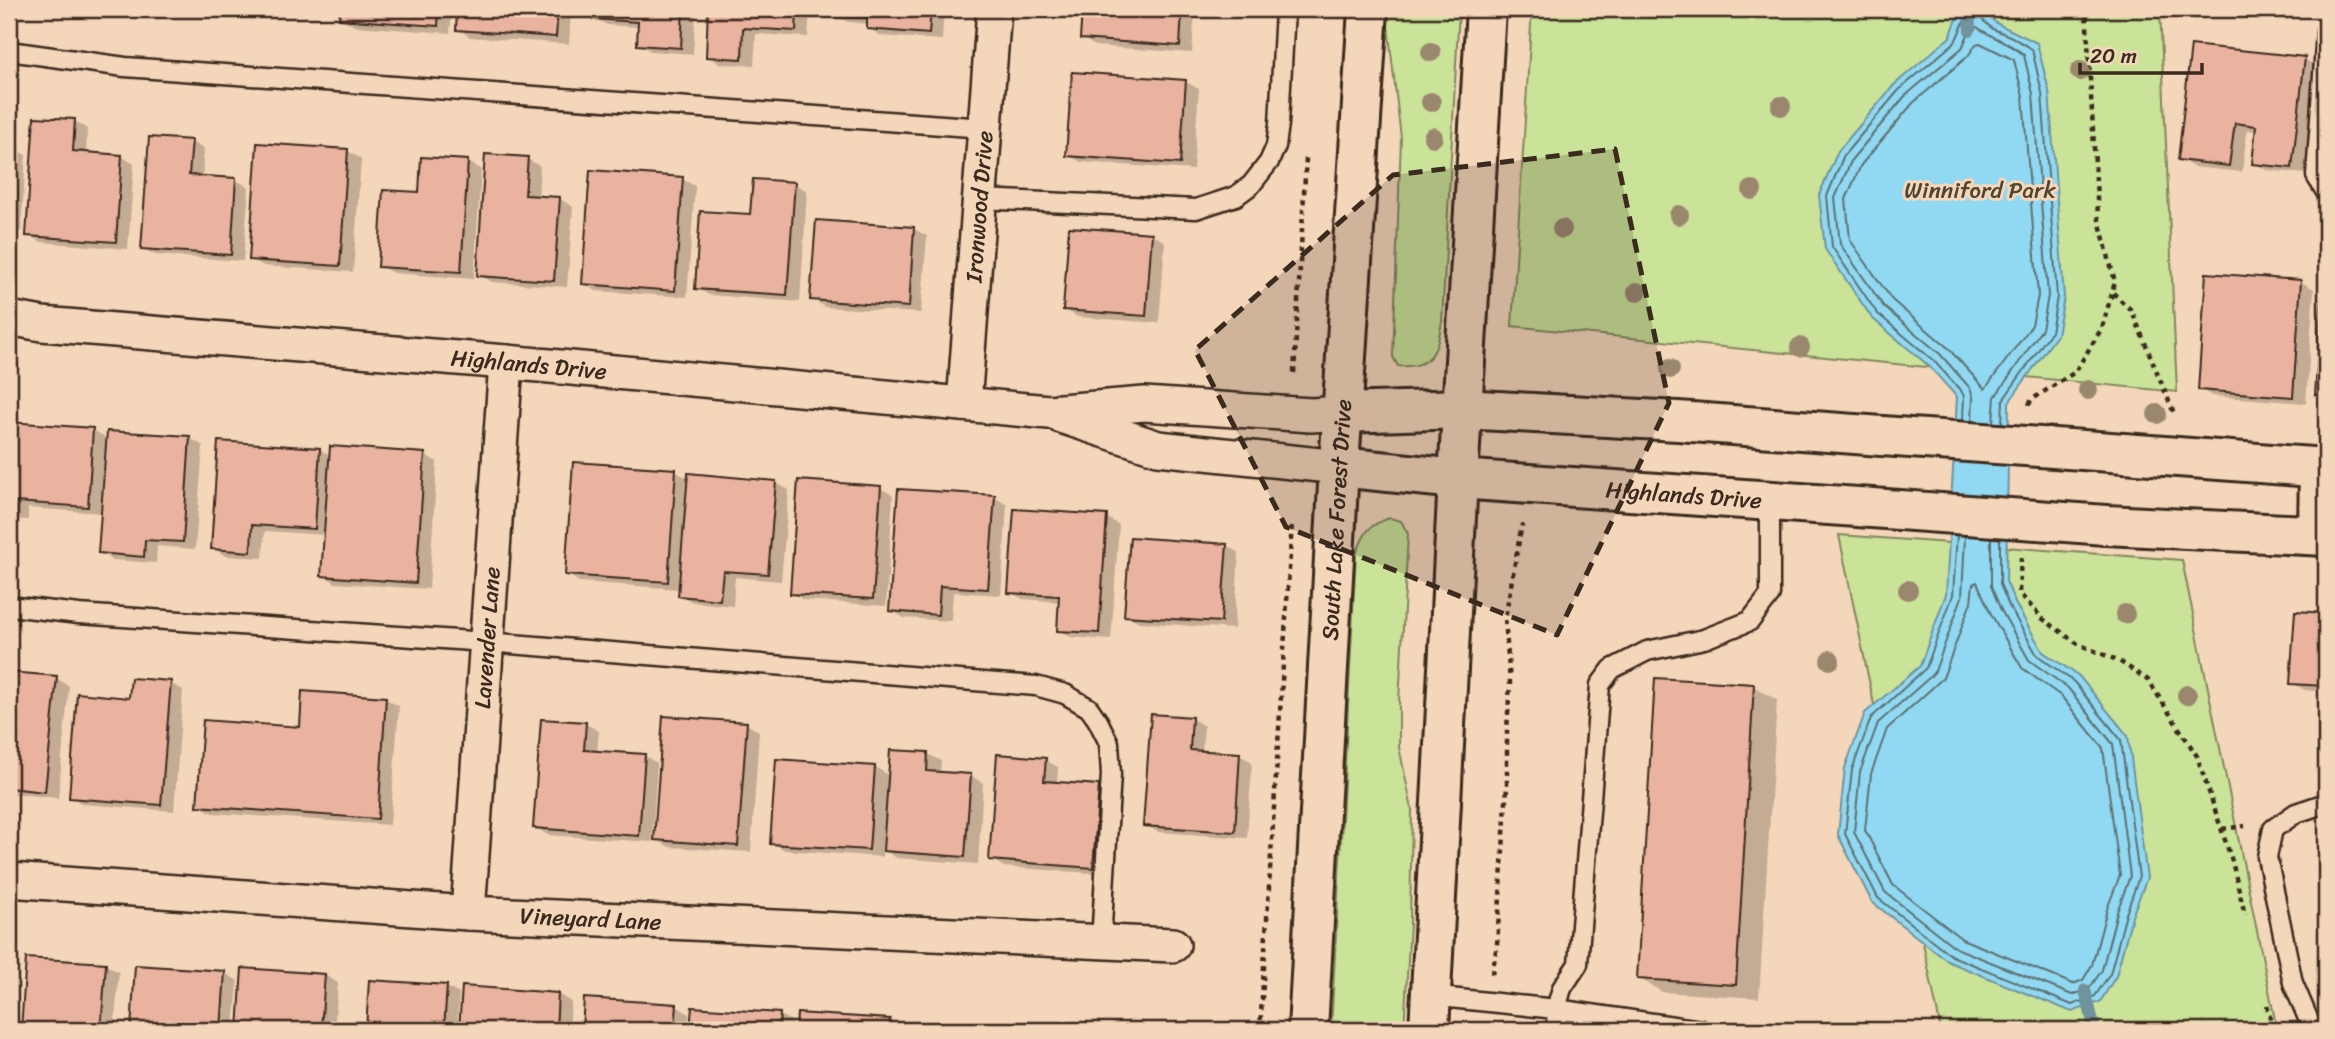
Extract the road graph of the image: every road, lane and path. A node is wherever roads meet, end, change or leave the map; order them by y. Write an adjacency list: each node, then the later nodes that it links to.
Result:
1 (994, 9): 7 (street, Ironwood Drive)
2 (1285, 9): 10 (lane)
3 (1368, 9): 18 (street, South Lake Forest Drive)
4 (1486, 9): 16 (street)
5 (2326, 30): 9 (lane)
6 (9, 51): 7 (lane)
7 (985, 128): 10 (street, Ironwood Drive)
8 (1306, 147): 14 (path)
9 (2326, 192)
10 (980, 199): 15 (street, Ironwood Drive)
11 (2113, 293): 19 (path)
12 (9, 318): 13 (street, Highlands Drive)
13 (506, 362): 15 (street, Highlands Drive); 28 (street, Lavender Lane)
14 (1294, 373)
15 (964, 404): 17 (street, Highlands Drive)
16 (1462, 409): 18 (street, Highlands Drive); 21 (street, Highlands Drive, bridge); 22 (street)
17 (1049, 412): 18 (street, Highlands Drive); 20 (street, Highlands Drive)
18 (1342, 413): 20 (street, South Lake Forest Drive)
19 (2178, 424)
20 (1339, 467): 22 (street, Highlands Drive); 38 (street, South Lake Forest Drive)
21 (2323, 468): 26 (street)
22 (1458, 479): 23 (street, Highlands Drive); 36 (street)
23 (1770, 501): 26 (street, Highlands Drive, bridge); 35 (lane)
24 (1524, 516): 34 (path)
25 (1292, 522): 37 (path)
26 (2322, 536)
27 (9, 606): 28 (lane)
28 (486, 642): 31 (street, Lavender Lane); 32 (lane)
29 (2326, 803): 41 (lane)
30 (9, 880): 31 (street, Vineyard Lane)
31 (468, 913): 32 (street, Vineyard Lane)
32 (1101, 942): 33 (street, Vineyard Lane)
33 (1173, 945)
34 (1487, 1002): 35 (lane); 36 (lane)
35 (1556, 1009): 39 (lane); 40 (lane)
36 (1430, 1013)
37 (1261, 1030)
38 (1308, 1030)
39 (1557, 1030)
40 (1701, 1030)
41 (2313, 1030)

